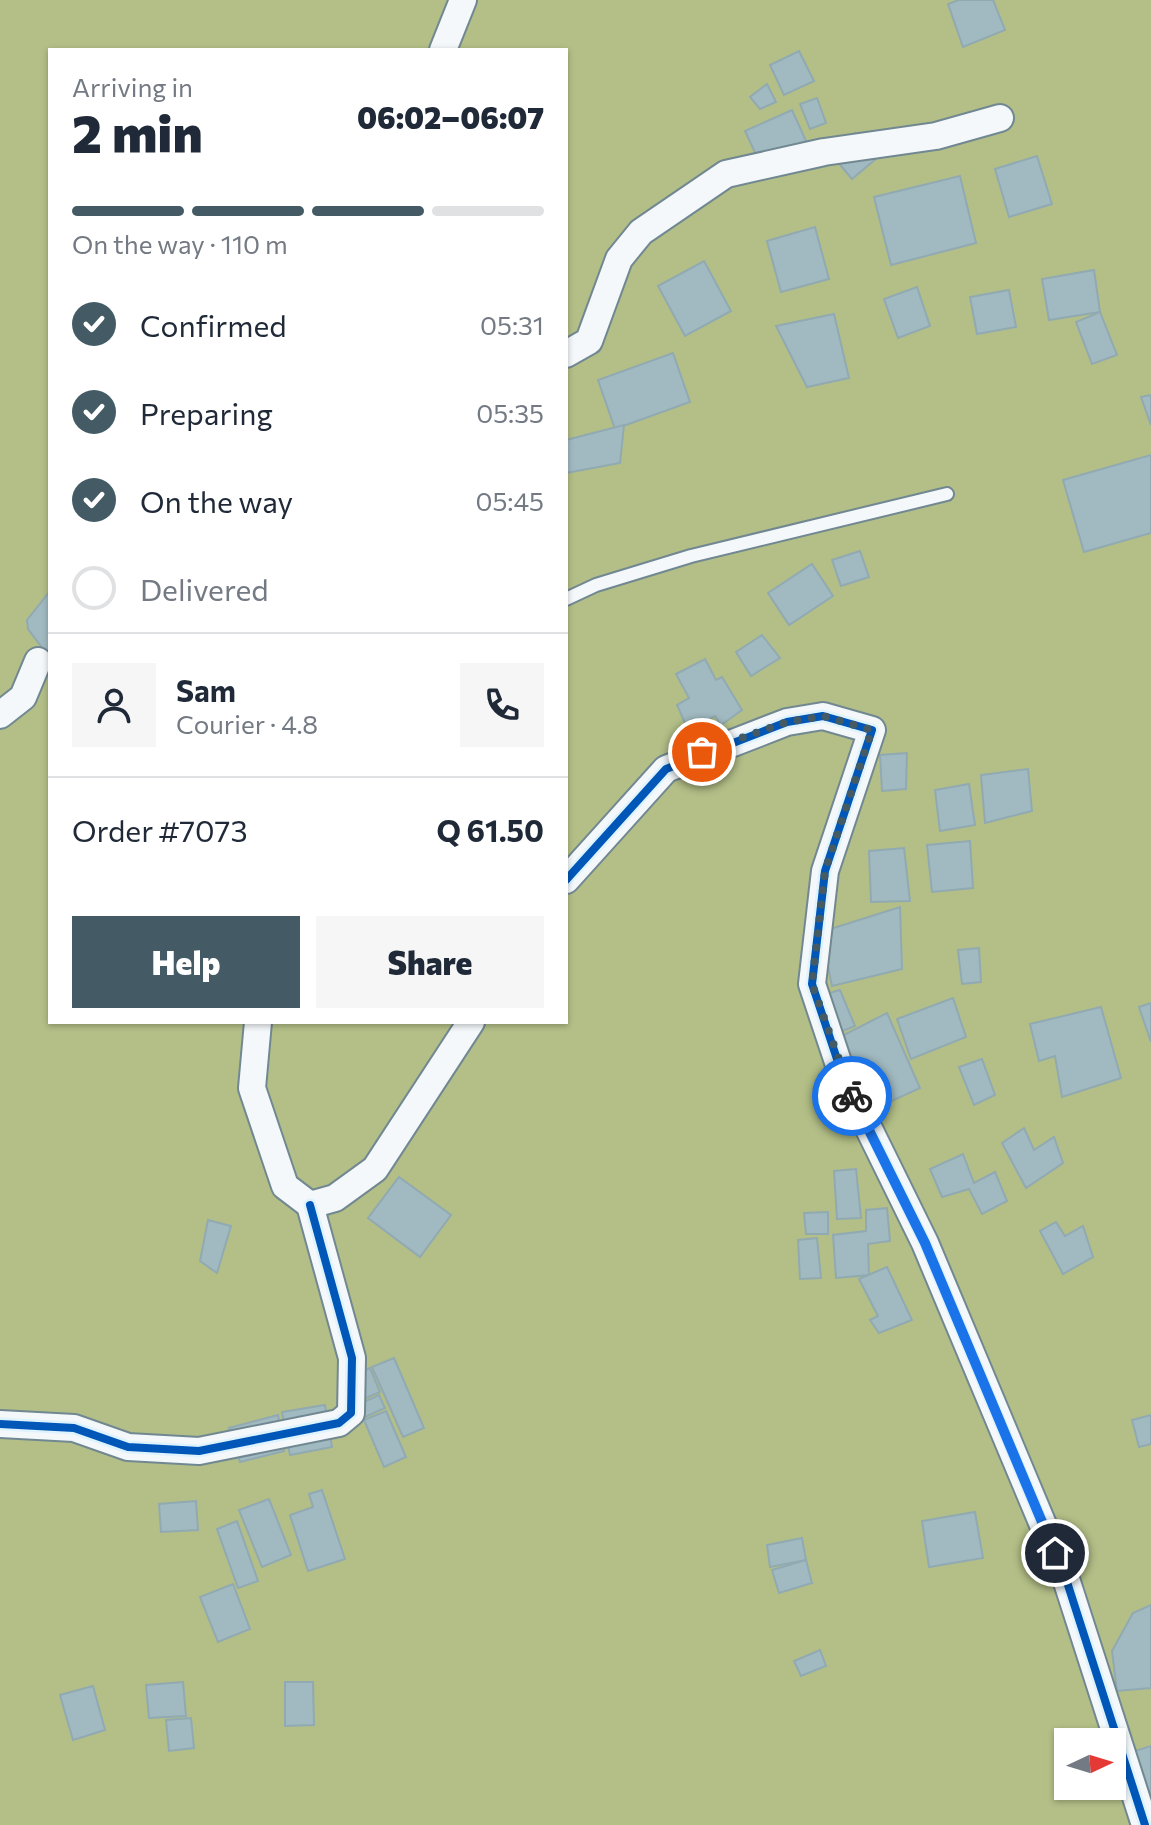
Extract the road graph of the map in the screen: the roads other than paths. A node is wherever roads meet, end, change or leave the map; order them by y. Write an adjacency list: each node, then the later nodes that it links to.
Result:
1 (463, 0): 2 (street)
2 (444, 48)
3 (1000, 118): 4 (street)
4 (568, 353)
5 (947, 494): 6 (lane)
6 (568, 598)
7 (38, 661): 8 (street)
8 (0, 715)
9 (568, 878): 14 (street)
10 (258, 1024): 12 (street)
11 (470, 1024): 12 (street)
12 (310, 1205): 13 (street)
13 (0, 1424)
14 (1145, 1825)

